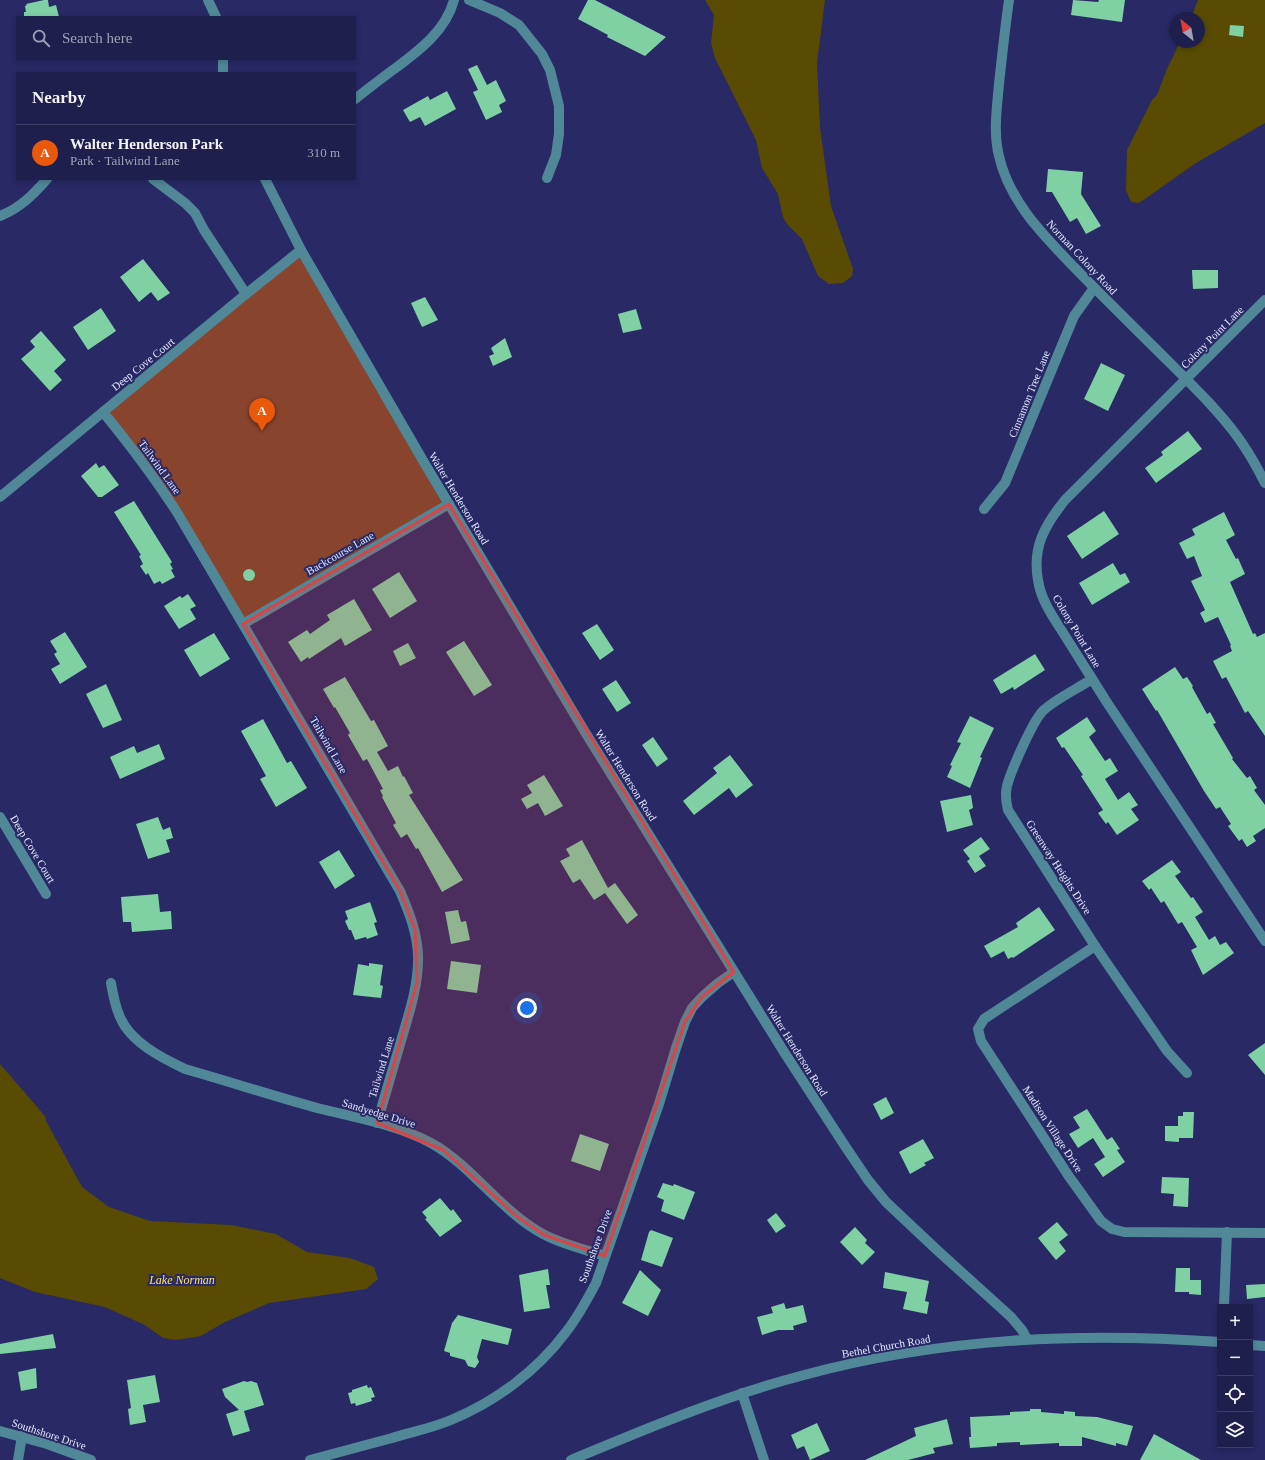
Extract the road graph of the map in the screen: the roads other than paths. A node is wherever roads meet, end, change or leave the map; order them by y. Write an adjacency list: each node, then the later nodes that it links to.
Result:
1 (208, 0): 5 (street)
2 (454, 0): 8 (street)
3 (469, 0): 9 (street)
4 (1010, 0): 15 (street, Norman Colony Road)
5 (216, 16)
6 (223, 60): 7 (street)
7 (223, 72)
8 (356, 98)
9 (547, 178)
10 (46, 180): 13 (street)
11 (153, 180): 16 (street)
12 (266, 180): 14 (street, Walter Henderson Road)
13 (0, 216)
14 (301, 250): 16 (street, Deep Cove Court); 22 (street, Walter Henderson Road)
15 (1094, 288): 18 (street, Norman Colony Road); 23 (street, Cinnamon Tree Lane)
16 (246, 294): 19 (street, Deep Cove Court)
17 (1265, 300): 18 (street, Colony Point Lane)
18 (1187, 379): 20 (street, Norman Colony Road); 25 (street, Colony Point Lane)
19 (103, 412): 21 (street, Deep Cove Court); 24 (street, Tailwind Lane)
20 (1265, 483)
21 (0, 497)
22 (449, 504): 24 (street, Backcourse Lane); 30 (street, Walter Henderson Road)
23 (984, 509)
24 (243, 624): 33 (street, Tailwind Lane)
25 (1092, 679): 28 (street, Colony Point Lane); 29 (street, Greenway Heights Drive)
26 (0, 817): 27 (street, Deep Cove Court)
27 (46, 894)
28 (1265, 941)
29 (1095, 946): 32 (street, Greenway Heights Drive); 34 (street, Madison Village Drive)
30 (734, 972): 36 (street, Southshore Drive); 38 (street, Walter Henderson Road)
31 (111, 984): 33 (street, Sandyedge Drive)
32 (1187, 1073)
33 (377, 1123): 36 (street, Sandyedge Drive)
34 (1227, 1232): 35 (street, Madison Village Drive); 37 (street)
35 (1265, 1233)
36 (606, 1256): 45 (street, Southshore Drive)
37 (1224, 1304)
38 (1027, 1339): 39 (street, Bethel Church Road); 42 (street, Bethel Church Road)
39 (1217, 1342)
40 (1253, 1345): 41 (street)
41 (1265, 1346)
42 (742, 1393): 49 (street, Bethel Church Road); 50 (street)
43 (0, 1431): 44 (street, Southshore Drive)
44 (22, 1436): 46 (street); 47 (street, Southshore Drive)
45 (339, 1456): 48 (street, Southshore Drive)
46 (18, 1460)
47 (90, 1460)
48 (310, 1460)
49 (571, 1460)
50 (764, 1460)

